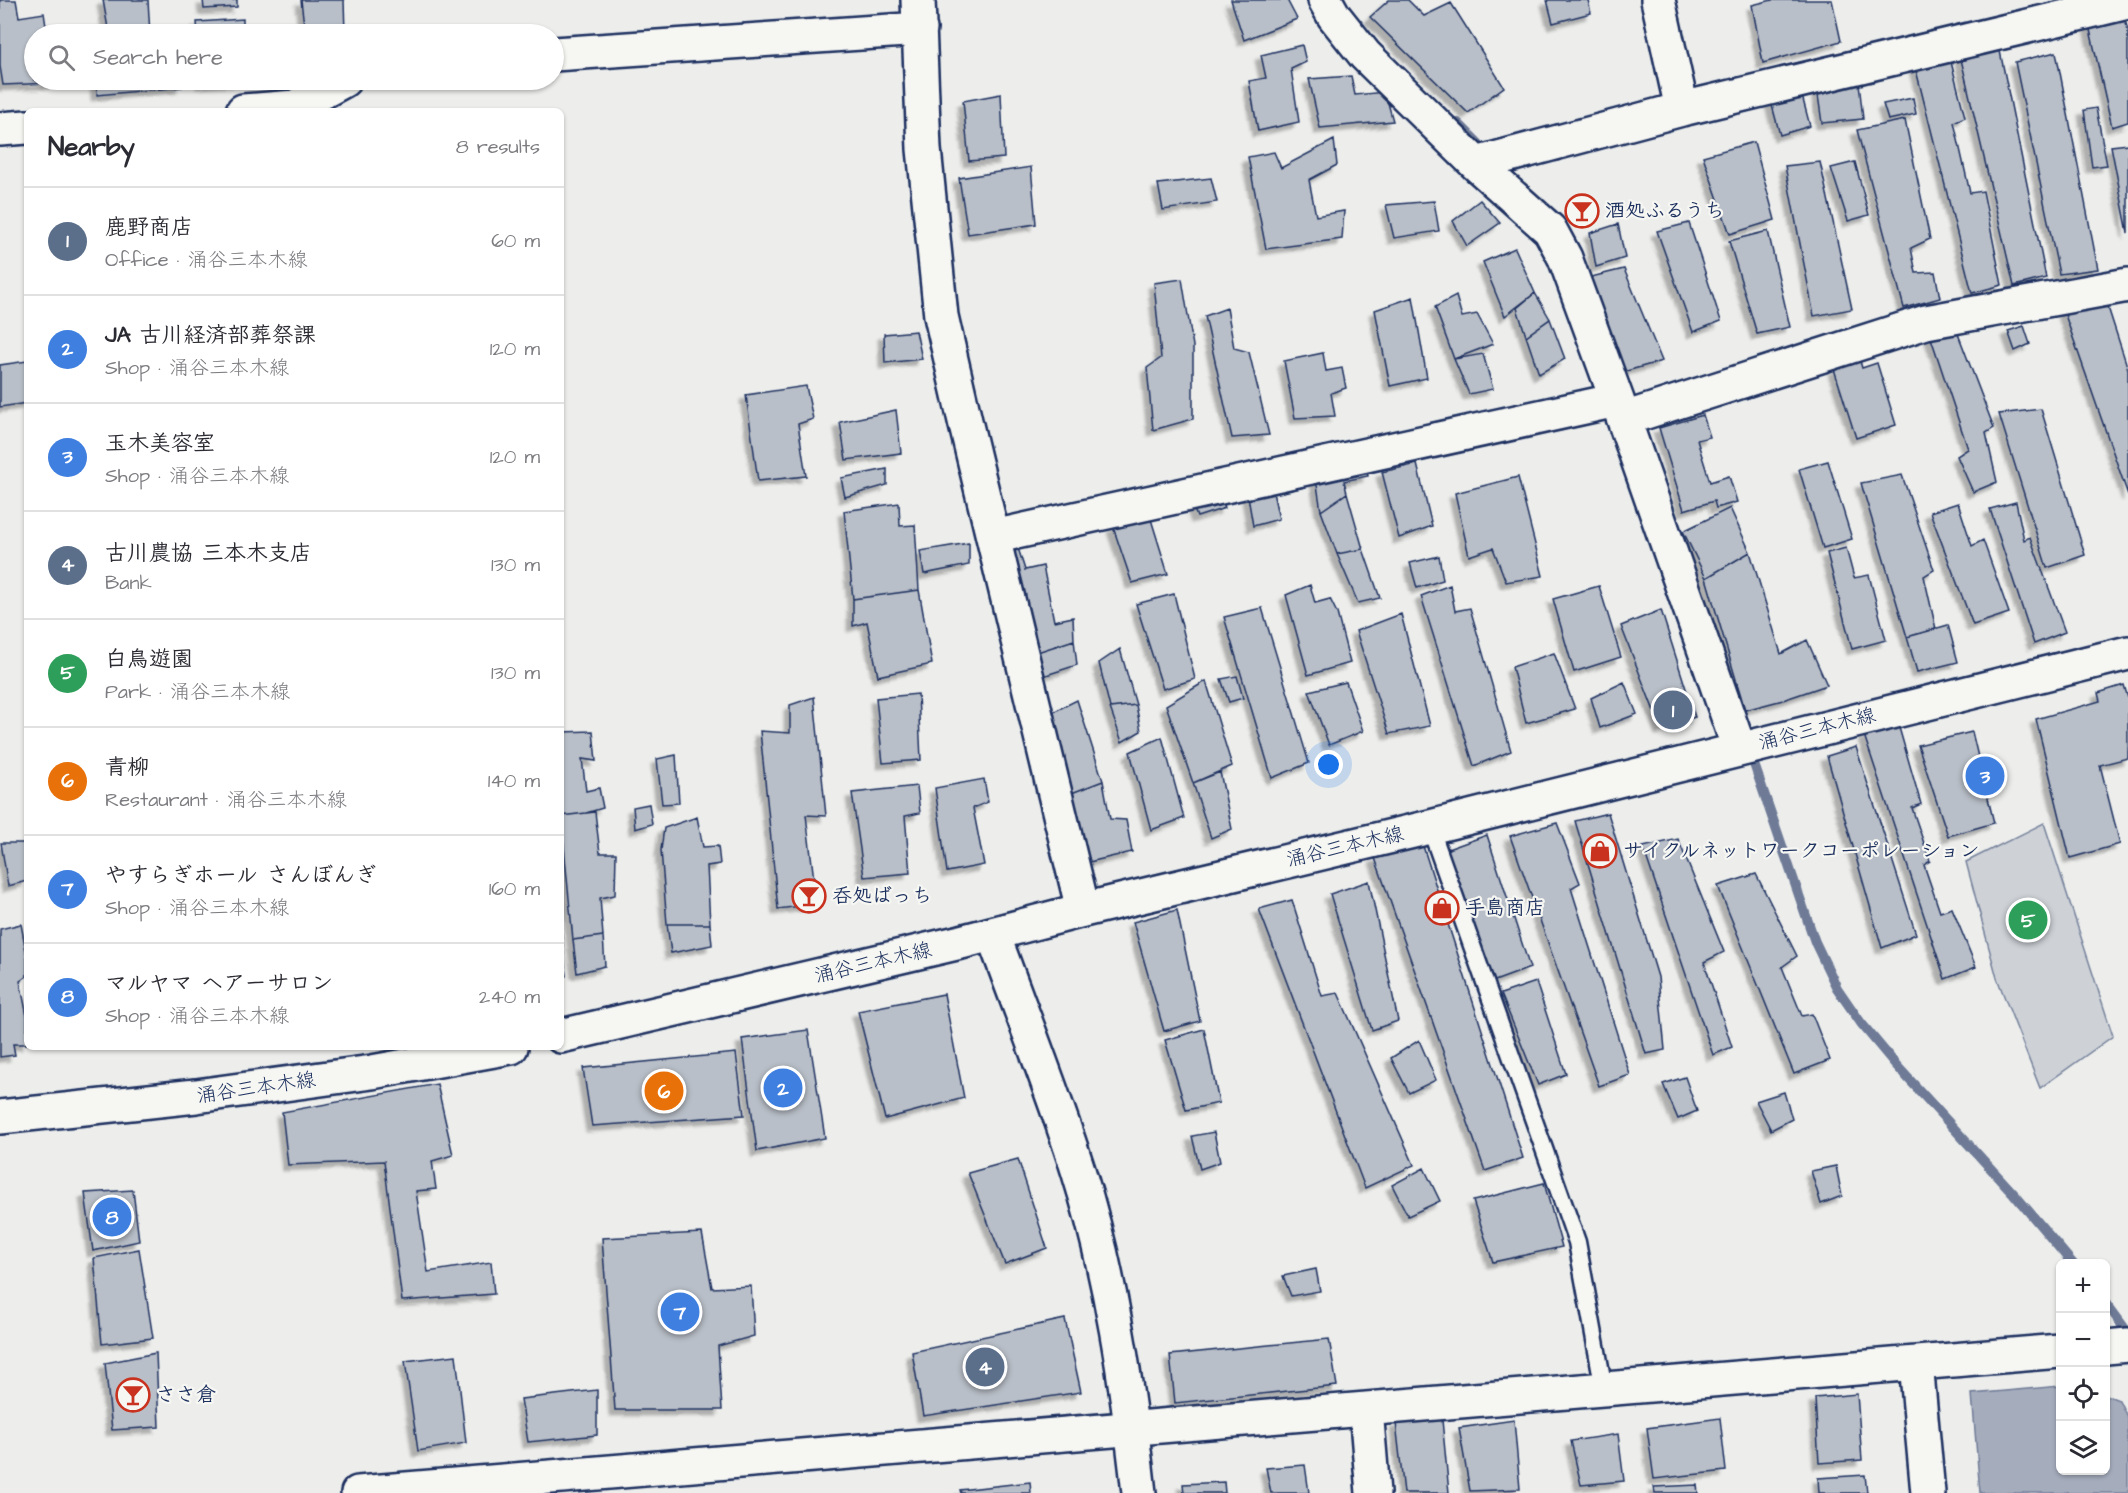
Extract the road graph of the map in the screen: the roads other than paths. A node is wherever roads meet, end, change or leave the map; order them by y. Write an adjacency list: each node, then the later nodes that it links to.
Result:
1 (1325, 0): 11 (street)
2 (1658, 0): 8 (street)
3 (2128, 2): 8 (street)
4 (919, 14): 5 (street); 14 (street)
5 (564, 53)
6 (326, 90): 7 (street)
7 (282, 108)
8 (1682, 109): 11 (street)
9 (24, 127): 10 (street)
10 (0, 129)
11 (1476, 164): 13 (street)
12 (2128, 285): 13 (street)
13 (1621, 409): 14 (street); 16 (street)
14 (993, 537): 18 (street)
15 (2128, 653): 16 (street, 涌谷三本木線)
16 (1739, 748): 17 (street, 涌谷三本木線)
17 (1430, 827): 18 (street, 涌谷三本木線); 25 (lane)
18 (1083, 910): 19 (street, 涌谷三本木線)
19 (993, 934): 20 (street, 涌谷三本木線); 27 (street)
20 (564, 1035)
21 (494, 1050): 22 (street, 涌谷三本木線)
22 (0, 1117)
23 (2056, 1351): 24 (street)
24 (1916, 1363): 25 (street); 31 (street)
25 (1604, 1389): 26 (street)
26 (1366, 1409): 27 (street); 30 (street)
27 (1132, 1428): 28 (street); 29 (street)
28 (358, 1493)
29 (1138, 1493)
30 (1373, 1493)
31 (1928, 1493)

